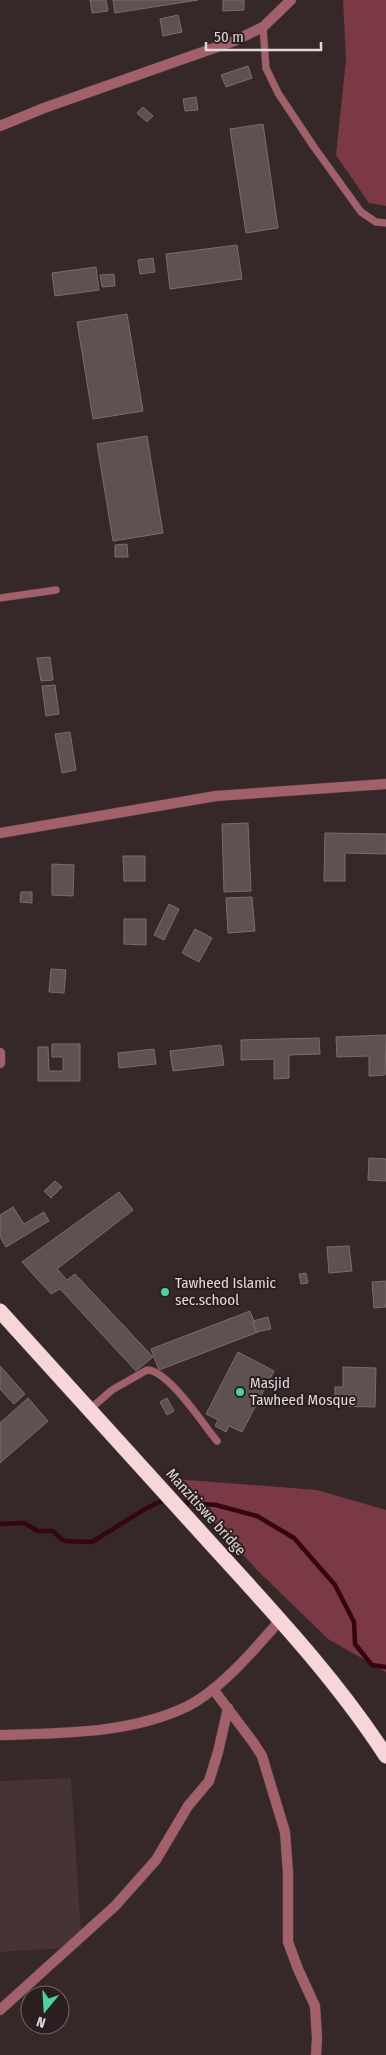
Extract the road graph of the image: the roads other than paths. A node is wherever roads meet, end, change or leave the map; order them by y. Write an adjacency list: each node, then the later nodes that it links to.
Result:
1 (291, 0): 2 (street)
2 (263, 27): 3 (street); 4 (lane)
3 (0, 126)
4 (386, 223)
5 (56, 590): 6 (lane)
6 (0, 598)
7 (386, 784): 8 (street)
8 (0, 833)
9 (0, 1053): 10 (street)
10 (0, 1063)
11 (0, 1311): 12 (highway, Manzitiswe bridge)
12 (90, 1410): 13 (lane); 14 (highway, Manzitiswe bridge)
13 (217, 1441)
14 (280, 1620): 15 (street); 18 (highway, Manzitiswe bridge)
15 (213, 1689): 16 (street); 17 (street)
16 (228, 1708): 19 (street); 20 (street)
17 (0, 1735)
18 (386, 1756)
19 (0, 2010)
20 (316, 2055)

